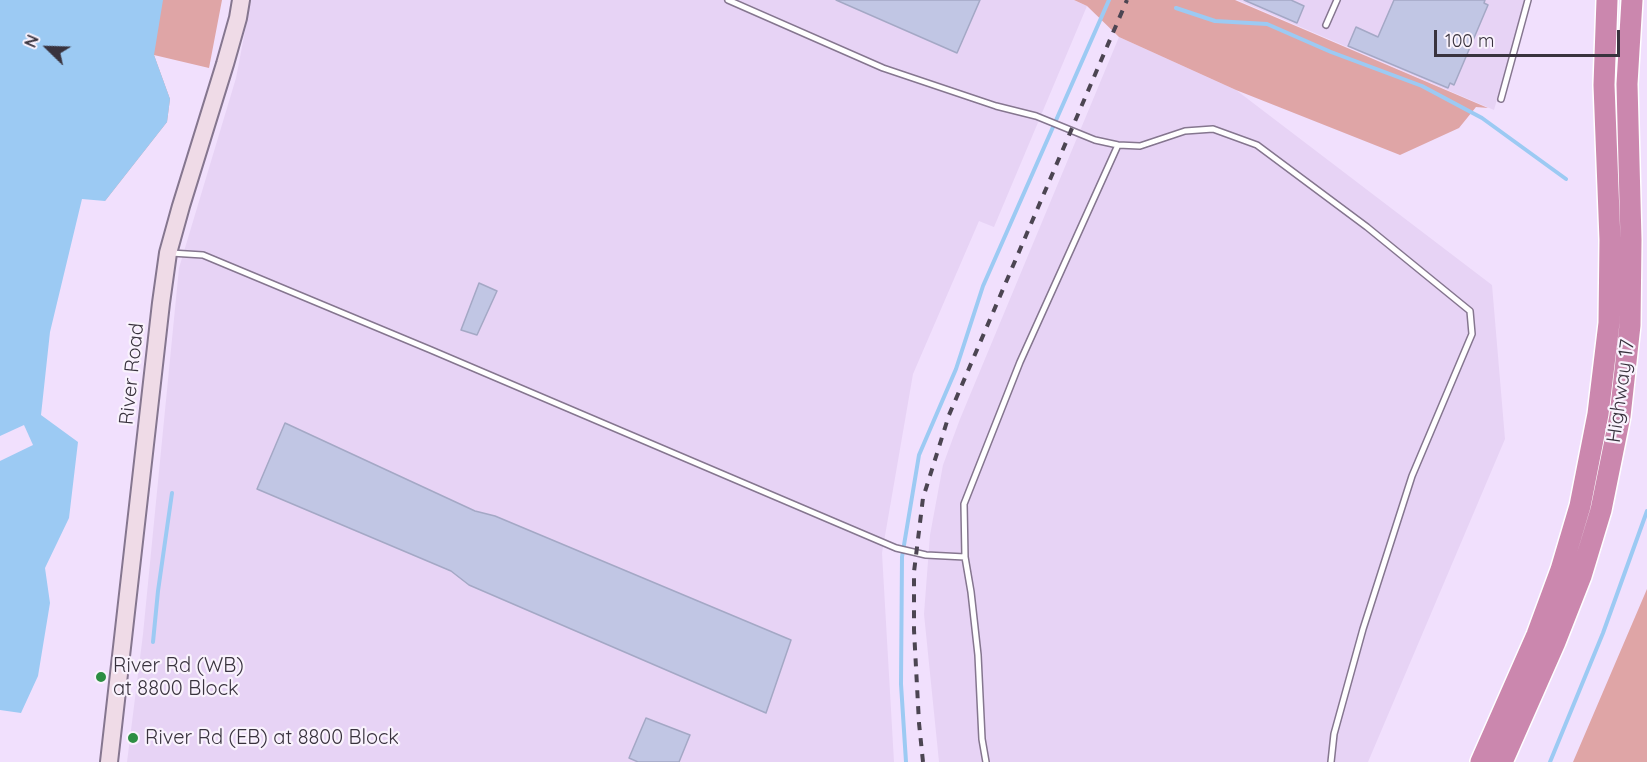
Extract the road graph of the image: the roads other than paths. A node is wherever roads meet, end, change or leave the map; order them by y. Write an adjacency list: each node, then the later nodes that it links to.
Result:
1 (241, 0): 10 (main road, River Road)
2 (728, 0): 9 (lane)
3 (1337, 0): 7 (lane)
4 (1528, 0): 8 (lane)
5 (1608, 0): 15 (highway, Highway 17)
6 (1632, 0): 16 (highway, Highway 17)
7 (1326, 25)
8 (1501, 99)
9 (1118, 145): 11 (lane); 14 (lane)
10 (168, 253): 11 (lane); 12 (main road, River Road)
11 (965, 557): 13 (lane)
12 (109, 762)
13 (986, 762)
14 (1331, 762)
15 (1481, 762)
16 (1502, 762)

